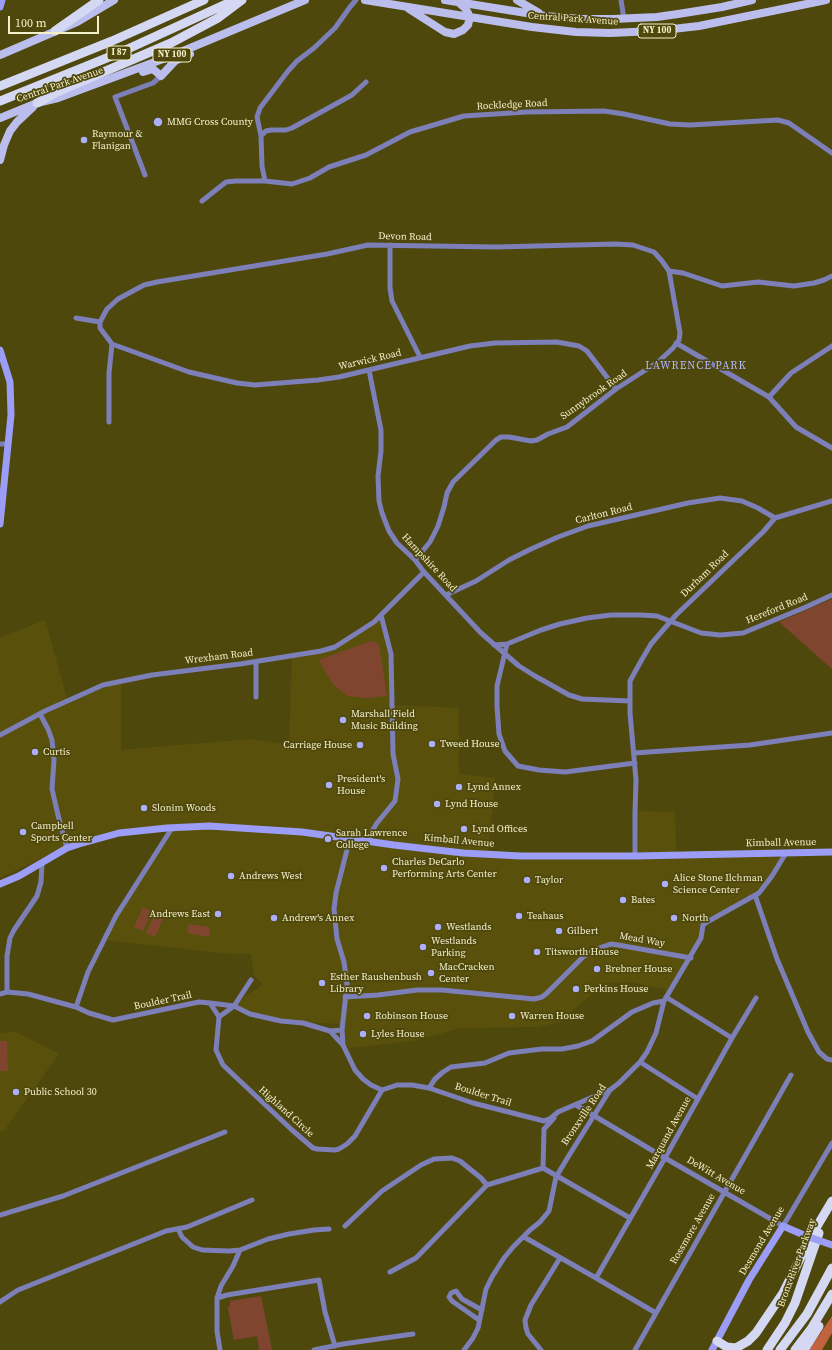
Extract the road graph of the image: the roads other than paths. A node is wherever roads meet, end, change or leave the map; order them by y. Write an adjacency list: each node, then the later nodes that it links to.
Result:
1 (2, 0): 18 (street)
2 (99, 0): 24 (highway)
3 (114, 0): 24 (main road)
4 (204, 0): 29 (highway, I 87)
5 (235, 0): 30 (highway, I 87)
6 (242, 0): 31 (highway)
7 (305, 0): 23 (main road, Central Park Avenue / NY 100)
8 (356, 0): 33 (street)
9 (365, 0): 17 (main road, Central Park Avenue / NY 100)
10 (445, 0): 15 (main road, Central Park Avenue / NY 100)
11 (517, 0): 19 (main road)
12 (621, 0): 21 (street, Central Park Avenue)
13 (752, 0): 21 (main road, Central Park Avenue / NY 100)
14 (826, 0): 22 (main road, Central Park Avenue / NY 100)
15 (458, 2): 16 (main road, Central Park Avenue / NY 100); 20 (main road)
16 (478, 3): 19 (main road, Central Park Avenue / NY 100); 22 (main road)
17 (401, 6): 20 (main road, Central Park Avenue / NY 100); 20 (main road)
18 (0, 7)
19 (546, 16): 21 (main road, Central Park Avenue / NY 100)
20 (469, 17): 22 (main road, Central Park Avenue / NY 100)
21 (624, 19)
22 (486, 20)
23 (232, 30): 26 (main road); 27 (main road, Central Park Avenue / NY 100)
24 (55, 31): 25 (main road)
25 (1, 53)
26 (161, 76): 27 (main road); 36 (street)
27 (109, 79): 31 (main road, Central Park Avenue / NY 100)
28 (366, 82): 33 (street)
29 (0, 86)
30 (0, 101)
31 (37, 104): 32 (main road, Central Park Avenue / NY 100); 35 (main road)
32 (0, 118)
33 (262, 136): 37 (street)
34 (832, 152): 37 (street, Rockledge Road)
35 (0, 160)
36 (145, 175)
37 (265, 181): 38 (street, Rockledge Road)
38 (202, 201)
39 (390, 245): 40 (street, Devon Road); 43 (street, Devon Road); 48 (street)
40 (669, 271): 41 (street); 44 (street, Devon Road)
41 (832, 276)
42 (76, 318): 43 (street)
43 (100, 322): 45 (street)
44 (676, 343): 51 (street, Sunnybrook Road); 52 (street)
45 (112, 344): 50 (street, Warwick Road); 53 (street)
46 (832, 346): 52 (street)
47 (0, 350): 49 (street)
48 (420, 357): 50 (street, Warwick Road); 51 (street, Warwick Road)
49 (3, 367): 55 (street)
50 (369, 370): 62 (street, Hampshire Road)
51 (616, 389): 62 (street, Sunnybrook Road)
52 (769, 397): 56 (street)
53 (109, 422)
54 (0, 444): 55 (street)
55 (8, 444): 60 (street)
56 (832, 448)
57 (832, 501): 59 (street, Durham Road)
58 (766, 513): 59 (street, Carlton Road); 61 (street); 64 (street, Carlton Road)
59 (775, 518): 61 (street, Durham Road)
60 (0, 524)
61 (769, 524): 67 (street, Durham Road)
62 (415, 560): 63 (street, Hampshire Road)
63 (424, 572): 64 (street, Hampshire Road); 66 (street, Wrexham Road)
64 (446, 595): 69 (street, Hampshire Road)
65 (832, 595): 67 (street, Hereford Road)
66 (381, 615): 71 (street, Wrexham Road); 81 (street)
67 (671, 621): 68 (street, Hereford Road); 73 (street, Durham Road)
68 (507, 644): 69 (street, Hereford Road); 70 (street)
69 (494, 645): 70 (street, Hampshire Road)
70 (504, 654): 73 (street, Hampshire Road); 78 (street)
71 (256, 662): 72 (street); 74 (street, Wrexham Road)
72 (256, 697)
73 (630, 701): 77 (street)
74 (40, 714): 76 (street, Wrexham Road); 82 (street)
75 (832, 733): 77 (street)
76 (0, 735)
77 (634, 753): 78 (street)
78 (635, 764): 85 (street)
79 (172, 828): 80 (street, Kimball Avenue); 82 (street, Kimball Avenue); 98 (street)
80 (350, 838): 81 (street, Kimball Avenue); 93 (street)
81 (369, 841): 85 (street, Kimball Avenue)
82 (67, 848): 86 (street, Kimball Avenue)
83 (786, 852): 84 (street, Kimball Avenue); 85 (street, Kimball Avenue); 88 (street, Bronxville Road)
84 (832, 852)
85 (635, 856)
86 (42, 863): 87 (street, Kimball Avenue); 91 (street)
87 (0, 884)
88 (755, 895): 89 (street, Bronxville Road); 104 (street)
89 (691, 958): 93 (street, Mead Way); 95 (street, Bronxville Road)
90 (251, 980): 97 (street)
91 (7, 992): 92 (street, Boulder Trail); 98 (street, Boulder Trail)
92 (0, 994)
93 (345, 997): 100 (street)
94 (756, 998): 102 (street, Marquand Avenue)
95 (665, 999): 102 (street); 105 (street, Bronxville Road); 107 (street)
96 (210, 1003): 97 (street, Boulder Trail); 98 (street, Boulder Trail); 99 (street)
97 (234, 1006): 99 (street); 101 (street, Boulder Trail)
98 (76, 1007)
99 (219, 1017): 108 (street, Highland Circle)
100 (342, 1030): 101 (street, Boulder Trail); 103 (street)
101 (330, 1031): 103 (street)
102 (732, 1038): 110 (street, Marquand Avenue)
103 (343, 1045): 108 (street)
104 (832, 1060)
105 (640, 1062): 109 (street, Bronxville Road); 110 (street)
106 (792, 1075): 120 (street, Rossmore Avenue)
107 (429, 1088): 108 (street, Boulder Trail); 112 (street, Boulder Trail)
108 (382, 1090)
109 (610, 1090): 111 (street, Boulder Trail); 113 (street, Bronxville Road)
110 (698, 1099): 116 (street, Marquand Avenue)
111 (576, 1105): 112 (street, Boulder Trail); 113 (street, DeWitt Avenue)
112 (558, 1112): 117 (street)
113 (594, 1116): 116 (street, DeWitt Avenue); 118 (street, Bronxville Road)
114 (225, 1132): 123 (street)
115 (832, 1143): 126 (street, Desmond Avenue)
116 (665, 1158): 120 (street, DeWitt Avenue); 124 (street, Marquand Avenue)
117 (543, 1168): 118 (street); 119 (street)
118 (556, 1177): 124 (street); 129 (street, Bronxville Road)
119 (487, 1185): 125 (street); 134 (street)
120 (724, 1192): 126 (street, DeWitt Avenue); 141 (street, Rossmore Avenue)
121 (252, 1200): 127 (street)
122 (832, 1202): 144 (highway); 154 (highway, Bronx River Parkway)
123 (0, 1215)
124 (630, 1218): 135 (street, Marquand Avenue)
125 (345, 1226)
126 (783, 1226): 130 (street, DeWitt Avenue, bridge); 144 (street, Desmond Avenue)
127 (178, 1229): 131 (street); 138 (street)
128 (329, 1230): 131 (street)
129 (524, 1237): 132 (street); 140 (street, Bronxville Road)
130 (832, 1245)
131 (240, 1250): 137 (street)
132 (560, 1258): 135 (street); 151 (street)
133 (832, 1268): 155 (highway)
134 (390, 1272)
135 (596, 1278): 141 (street)
136 (832, 1294): 156 (highway)
137 (218, 1298): 146 (street); 147 (street)
138 (0, 1302)
139 (832, 1302): 157 (highway)
140 (482, 1310): 142 (street, Bronxville Road); 142 (street)
141 (656, 1313): 152 (street, Rossmore Avenue)
142 (479, 1320): 150 (street, Bronxville Road)
143 (413, 1334): 145 (street)
144 (717, 1342): 153 (street, Desmond Avenue)
145 (344, 1344): 146 (street); 149 (street)
146 (335, 1346): 148 (street)
147 (220, 1350)
148 (314, 1350)
149 (346, 1350)
150 (464, 1350)
151 (541, 1350)
152 (635, 1350)
153 (712, 1350)
154 (767, 1350)
155 (780, 1350)
156 (795, 1350)
157 (804, 1350)

